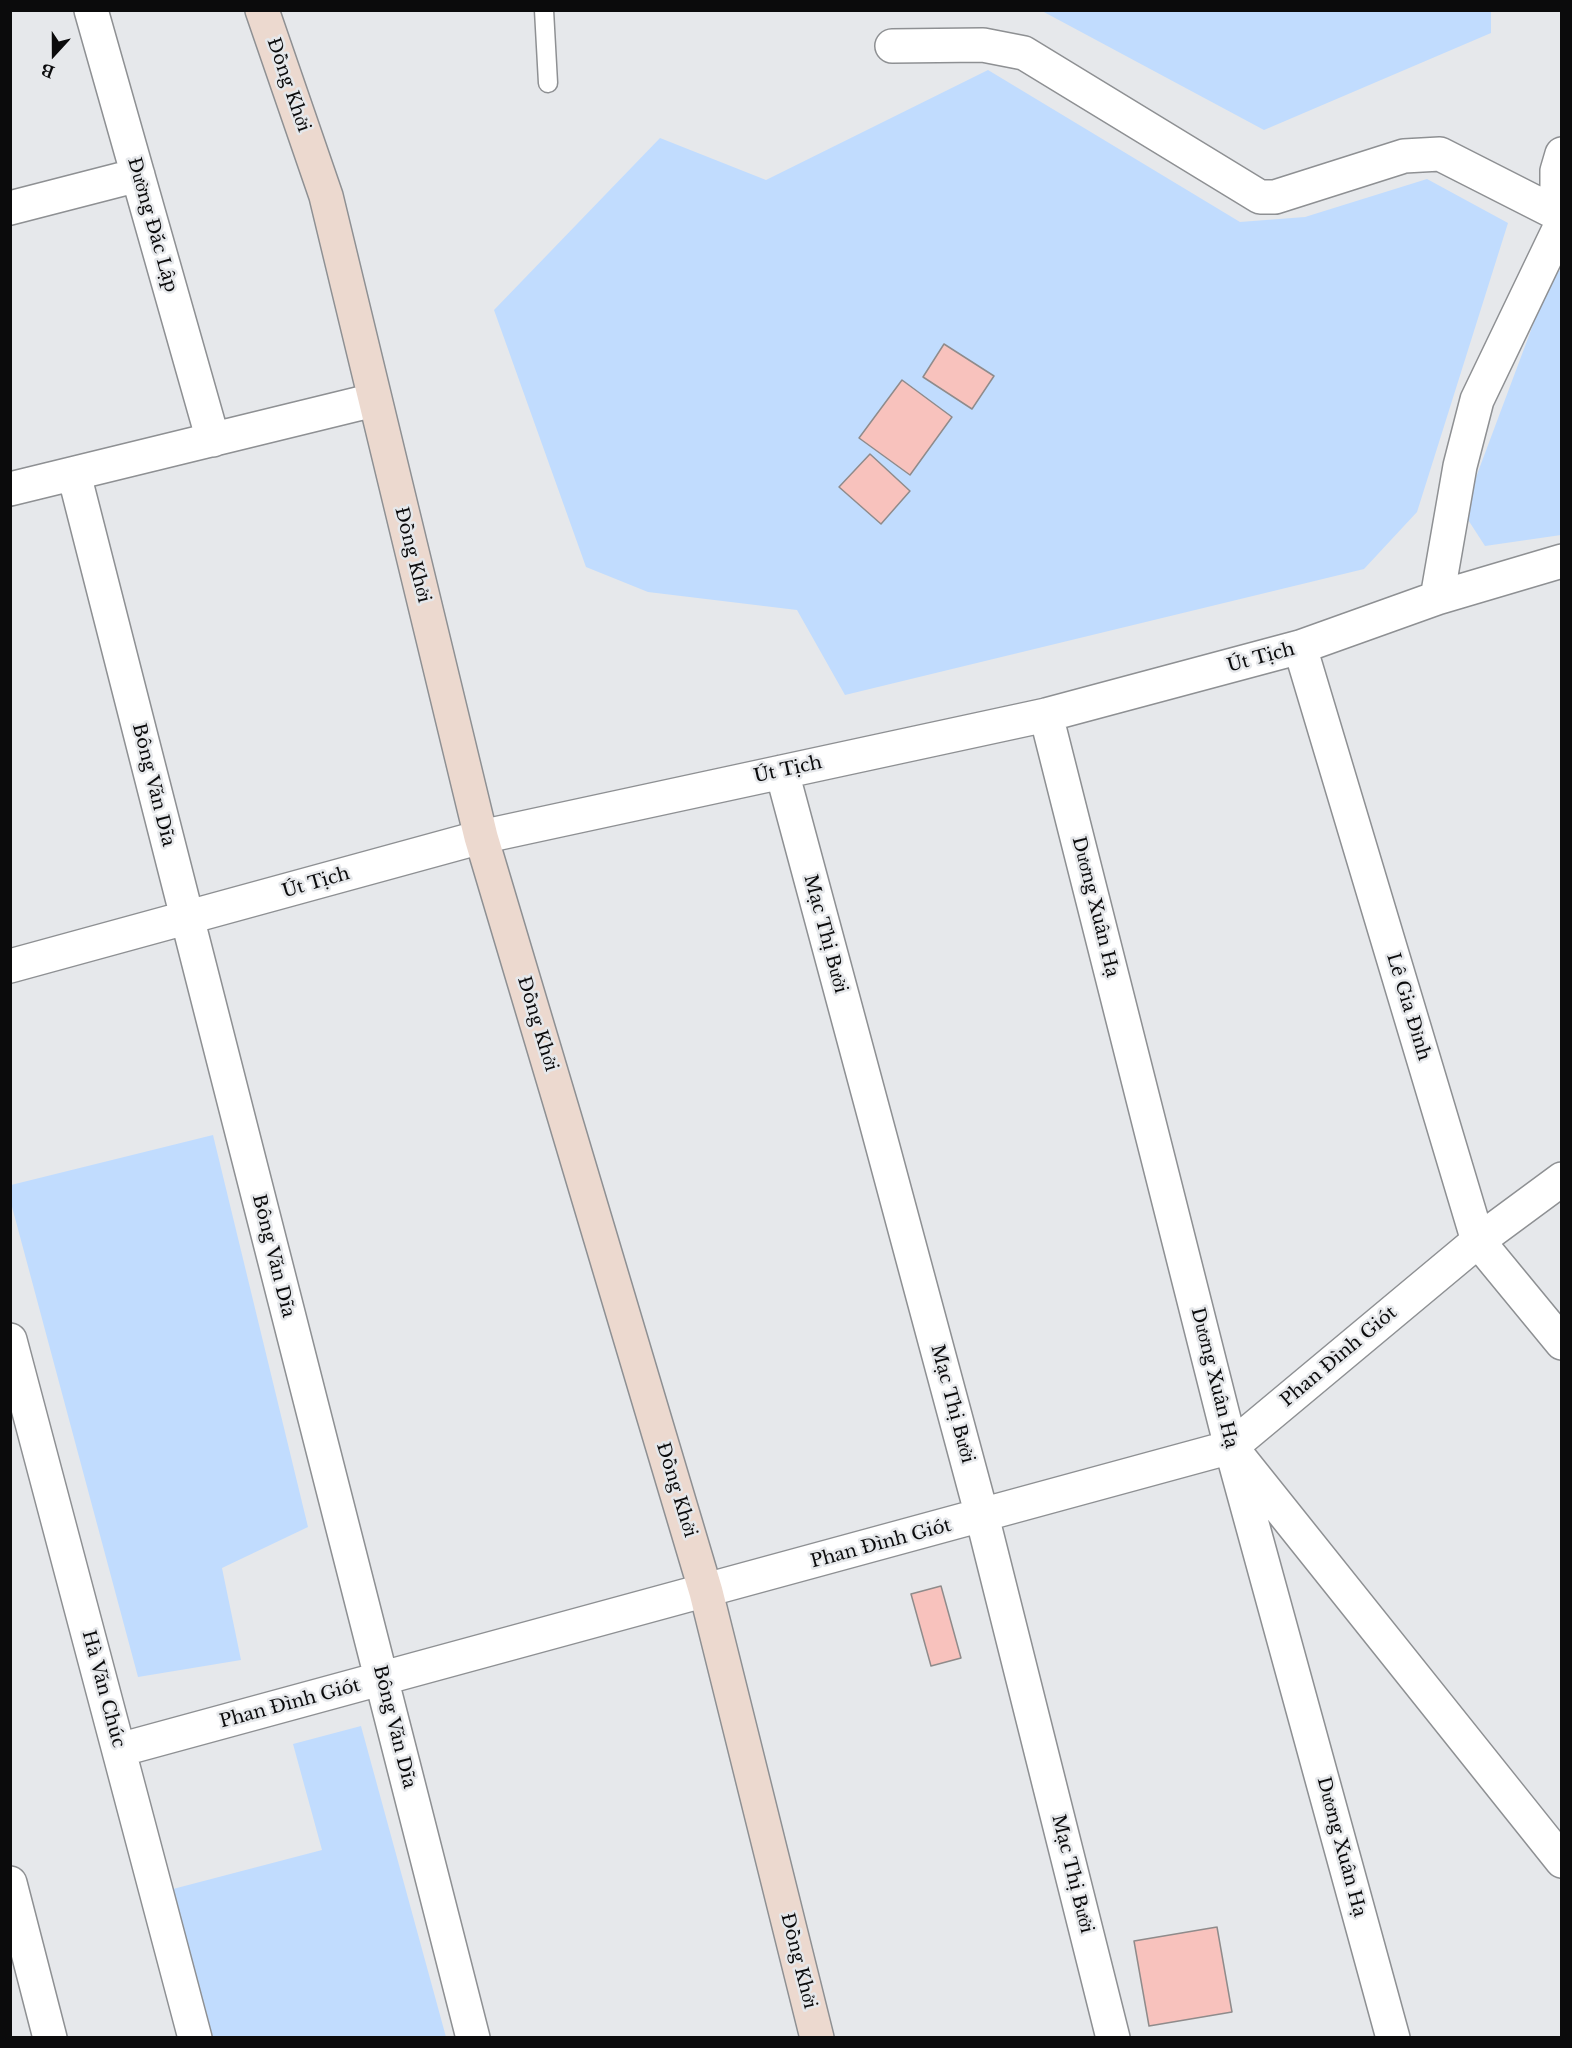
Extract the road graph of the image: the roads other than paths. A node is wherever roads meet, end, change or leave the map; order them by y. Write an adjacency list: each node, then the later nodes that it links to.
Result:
1 (91, 10): 7 (street, Đường Đắc Lập)
2 (262, 10): 12 (street, Đồng Khởi)
3 (544, 10): 5 (lane)
4 (892, 46): 10 (street)
5 (548, 83)
6 (1562, 154): 9 (street)
7 (138, 176): 8 (street); 13 (street, Đường Đắc Lập)
8 (10, 208)
9 (1562, 209)
10 (1562, 216)
11 (1562, 223): 17 (street)
12 (374, 400): 13 (street); 21 (street, Đồng Khởi)
13 (213, 440): 14 (street)
14 (74, 474): 15 (street); 22 (street, Bông Văn Dĩa)
15 (10, 489)
16 (1562, 561): 17 (street, Út Tịch)
17 (1437, 598): 18 (street, Út Tịch)
18 (1300, 647): 19 (street, Út Tịch); 25 (street, Lê Gia Đỉnh)
19 (1046, 715): 20 (street, Út Tịch); 28 (street, Dương Xuân Hạ)
20 (782, 772): 21 (street, Út Tịch); 29 (street, Mạc Thị Bưởi)
21 (481, 837): 22 (street, Út Tịch); 30 (street, Đồng Khởi)
22 (188, 920): 23 (street, Út Tịch); 31 (street, Bông Văn Dĩa)
23 (10, 966)
24 (1562, 1179): 25 (street, Phan Đình Giót)
25 (1478, 1241): 27 (street, Lê Gia Đỉnh); 28 (street, Phan Đình Giót)
26 (10, 1340): 32 (street, Hà Văn Chúc)
27 (1562, 1343)
28 (1231, 1447): 29 (street, Phan Đình Giót); 33 (street); 40 (street, Dương Xuân Hạ)
29 (982, 1516): 30 (street, Phan Đình Giót); 39 (street, Mạc Thị Bưởi)
30 (706, 1592): 31 (street, Phan Đình Giót); 38 (street, Đồng Khởi)
31 (382, 1679): 32 (street, Phan Đình Giót); 37 (street, Bông Văn Dĩa)
32 (119, 1750): 36 (street, Hà Văn Chúc)
33 (1562, 1861)
34 (10, 1882): 35 (street)
35 (50, 2037)
36 (195, 2037)
37 (473, 2037)
38 (817, 2037)
39 (1113, 2037)
40 (1393, 2037)

